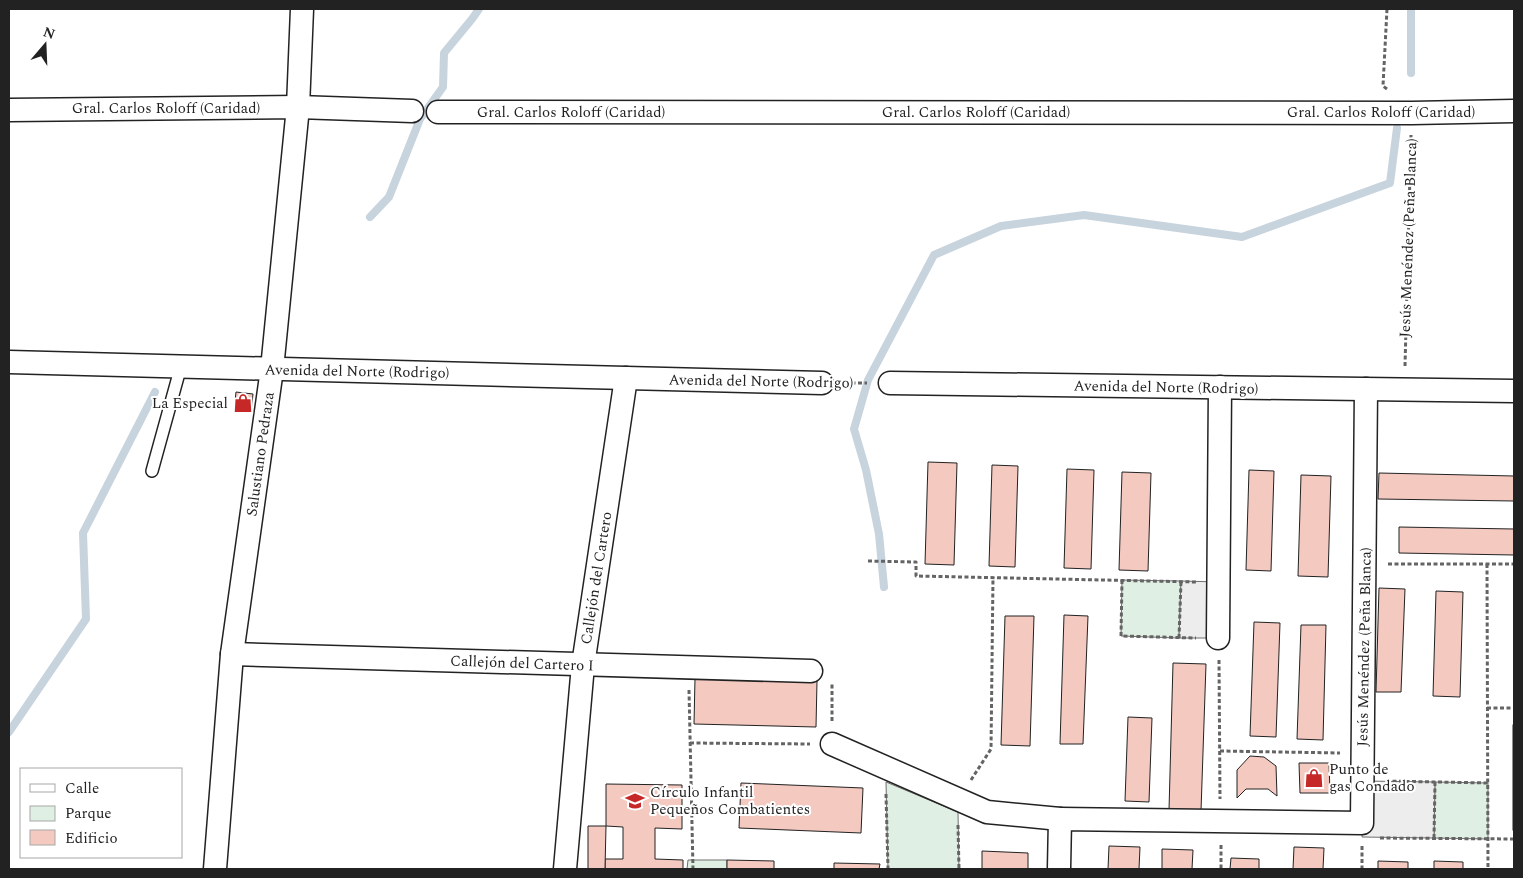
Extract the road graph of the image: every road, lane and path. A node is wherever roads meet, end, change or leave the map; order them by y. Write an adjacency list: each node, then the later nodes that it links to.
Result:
1 (302, 9): 3 (street, Salustiano Pedraza)
2 (1387, 9): 8 (path)
3 (298, 107): 4 (street, Gral. Carlos Roloff (Caridad)); 5 (street, Gral. Carlos Roloff (Caridad)); 11 (street, Salustiano Pedraza)
4 (9, 110)
5 (412, 111)
6 (1514, 111): 8 (street, Gral. Carlos Roloff (Caridad))
7 (438, 112): 8 (street, Gral. Carlos Roloff (Caridad))
8 (1412, 113): 17 (path, Jesús Menéndez (Peña Blanca))
9 (9, 362): 10 (street, Avenida del Norte (Rodrigo))
10 (181, 366): 11 (street, Avenida del Norte (Rodrigo)); 19 (lane)
11 (272, 369): 12 (street, Avenida del Norte (Rodrigo)); 30 (street, Salustiano Pedraza)
12 (626, 378): 13 (street, Avenida del Norte (Rodrigo)); 31 (street, Callejón del Cartero)
13 (822, 383): 14 (path, Avenida del Norte (Rodrigo))
14 (890, 383): 15 (street, Avenida del Norte (Rodrigo))
15 (1220, 387): 16 (street, Avenida del Norte (Rodrigo)); 27 (street)
16 (1366, 389): 17 (street, Avenida del Norte (Rodrigo)); 21 (street, Jesús Menéndez (Peña Blanca))
17 (1404, 389): 18 (street, Avenida del Norte (Rodrigo))
18 (1514, 391)
19 (152, 471)
20 (868, 561): 24 (path)
21 (1365, 564): 22 (path); 39 (street, Jesús Menéndez (Peña Blanca))
22 (1487, 564): 23 (path); 34 (path)
23 (1514, 564)
24 (993, 577): 25 (path); 44 (path)
25 (1122, 580): 26 (path); 28 (path)
26 (1181, 581): 27 (path); 28 (path)
27 (1219, 582): 29 (street)
28 (1180, 638): 29 (path)
29 (1218, 638): 38 (path)
30 (232, 654): 31 (street, Callejón del Cartero I); 51 (street, Salustiano Pedraza)
31 (582, 665): 32 (street, Callejón del Cartero I); 52 (street, Callejón del Cartero)
32 (689, 668): 33 (street, Callejón del Cartero I); 36 (path)
33 (811, 672): 37 (path)
34 (1488, 708): 35 (path); 43 (path)
35 (1514, 708)
36 (690, 743): 37 (path); 53 (path)
37 (832, 744): 40 (street, Jesús Menéndez (Peña Blanca))
38 (1220, 751): 39 (path); 46 (path)
39 (1363, 753): 41 (street, Jesús Menéndez (Peña Blanca))
40 (886, 768): 44 (street, Jesús Menéndez (Peña Blanca)); 54 (path)
41 (1363, 781): 42 (path); 46 (street, Jesús Menéndez (Peña Blanca))
42 (1435, 782): 43 (path); 48 (path)
43 (1488, 783): 49 (path)
44 (958, 800): 45 (street, Jesús Menéndez (Peña Blanca)); 55 (path)
45 (1060, 819): 46 (street, Jesús Menéndez (Peña Blanca)); 56 (street)
46 (1221, 821): 57 (path)
47 (1371, 838): 48 (path)
48 (1434, 838): 49 (path)
49 (1488, 839): 50 (path); 58 (path)
50 (1514, 839)
51 (215, 869)
52 (565, 869)
53 (693, 869)
54 (888, 869)
55 (959, 869)
56 (1059, 869)
57 (1221, 869)
58 (1488, 869)

